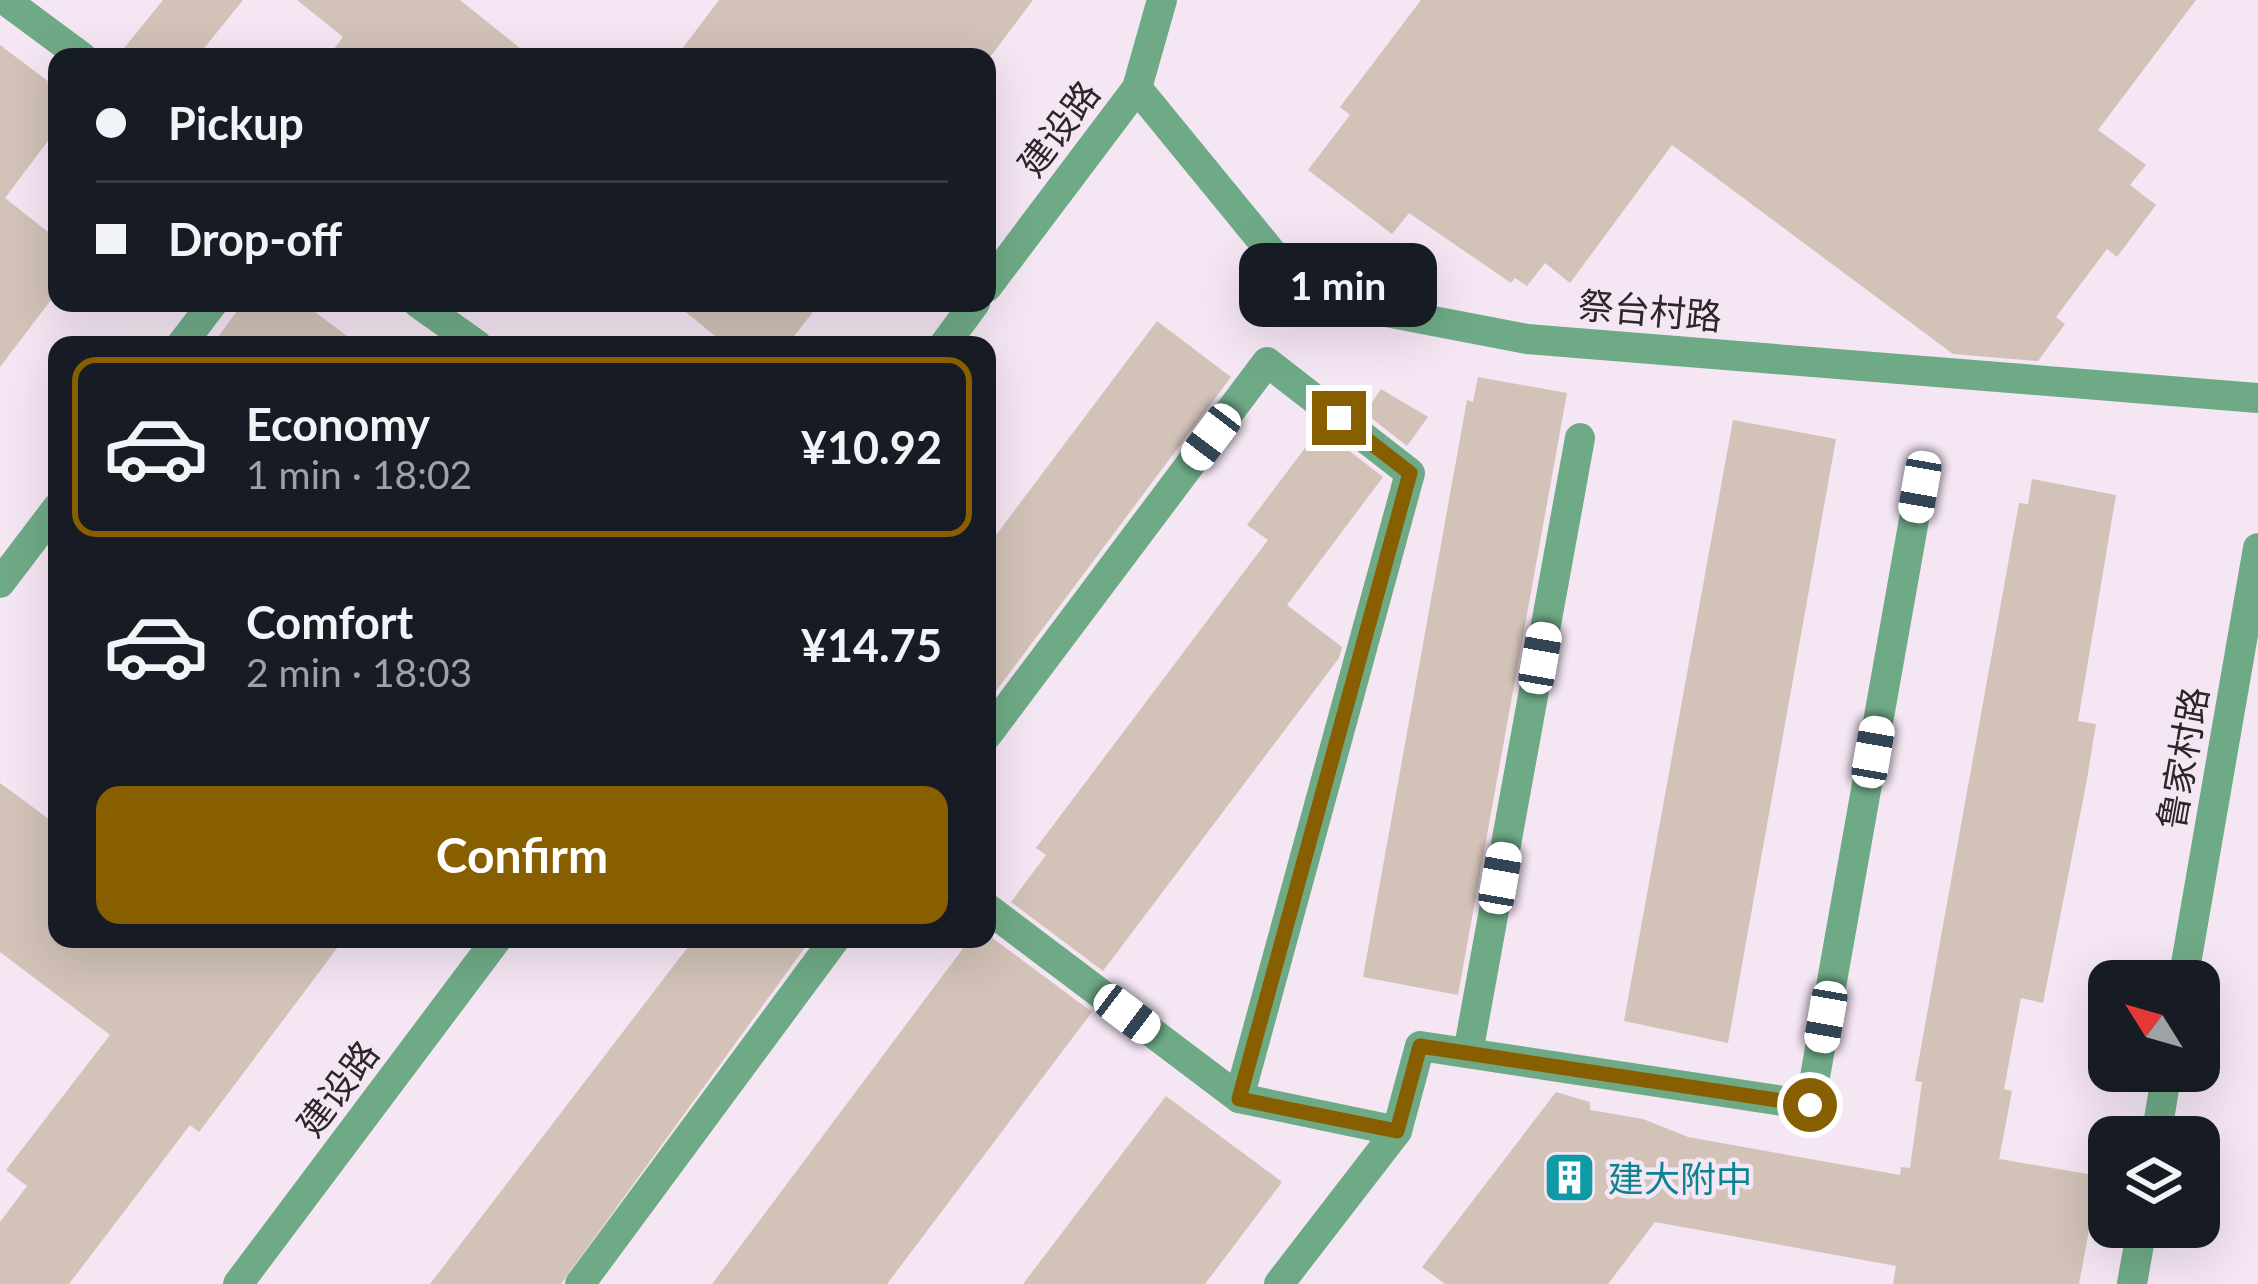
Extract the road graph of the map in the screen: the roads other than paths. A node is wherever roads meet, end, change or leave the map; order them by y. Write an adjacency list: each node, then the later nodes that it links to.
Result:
1 (5, 0): 3 (street)
2 (1162, 0): 4 (street, 建设路)
3 (70, 48)
4 (1137, 88): 5 (street, 建设路); 10 (street, 祭台村路)
5 (996, 275)
6 (206, 312): 8 (street)
7 (431, 312): 9 (street)
8 (188, 336)
9 (464, 336)
10 (2258, 398)
11 (1580, 438): 21 (street)
12 (1920, 487): 21 (street)
13 (48, 520): 15 (street)
14 (2258, 548): 20 (street, 鲁家村路)
15 (0, 583)
16 (996, 723): 22 (street)
17 (996, 915): 22 (street)
18 (490, 948): 25 (street, 建设路)
19 (828, 948): 26 (street)
20 (2187, 960)
21 (1468, 1054): 23 (street)
22 (1239, 1099): 23 (street)
23 (1397, 1131): 27 (street)
24 (2138, 1248): 28 (street)
25 (238, 1284)
26 (580, 1284)
27 (1279, 1284)
28 (2132, 1284)

